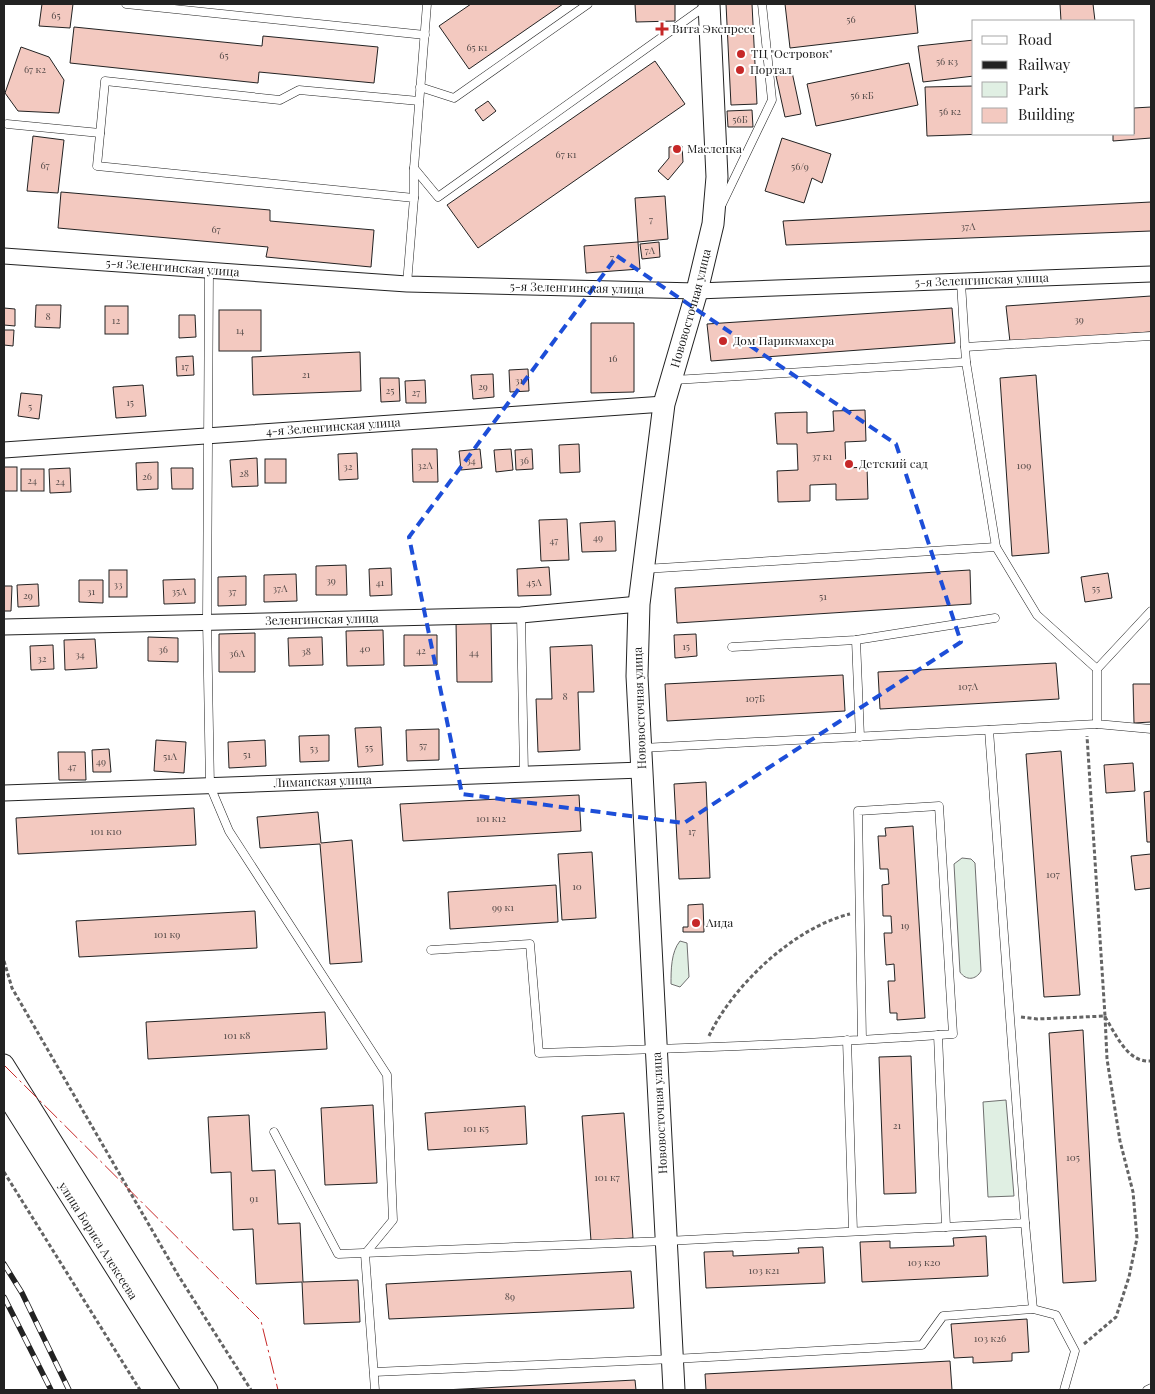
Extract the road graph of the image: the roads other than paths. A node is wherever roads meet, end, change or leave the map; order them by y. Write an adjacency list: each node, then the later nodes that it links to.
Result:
1 (126, 4): 6 (lane)
2 (427, 4): 6 (lane)
3 (588, 4): 7 (lane)
4 (709, 4): 11 (lane); 13 (main road, Нововосточная улица)
5 (762, 4): 13 (lane)
6 (425, 35): 7 (lane)
7 (420, 87): 8 (lane)
8 (419, 101): 10 (lane); 11 (lane)
9 (7, 124): 10 (lane)
10 (100, 133): 12 (lane)
11 (414, 168): 12 (lane)
12 (414, 198): 18 (lane)
13 (713, 224): 19 (main road, Нововосточная улица)
14 (4, 256): 15 (street, 5-я Зеленгинская улица)
15 (209, 271): 18 (street, 5-я Зеленгинская улица); 25 (lane)
16 (1151, 274): 17 (street, 5-я Зеленгинская улица)
17 (961, 283): 19 (street, 5-я Зеленгинская улица); 21 (lane)
18 (407, 284): 19 (street, 5-я Зеленгинская улица)
19 (697, 291): 23 (main road, Нововосточная улица)
20 (1151, 336): 21 (lane)
21 (965, 347): 22 (lane)
22 (966, 362): 23 (lane); 27 (lane)
23 (670, 381): 24 (main road, Нововосточная улица)
24 (664, 404): 25 (street, 4-я Зеленгинская улица); 28 (main road, Нововосточная улица)
25 (210, 435): 26 (street, 4-я Зеленгинская улица); 33 (lane)
26 (4, 450)
27 (996, 547): 28 (lane); 37 (lane)
28 (643, 569): 29 (main road, Нововосточная улица)
29 (639, 604): 31 (street, Зеленгинская улица); 42 (main road, Нововосточная улица)
30 (1151, 611): 37 (lane)
31 (521, 615): 33 (street, Зеленгинская улица); 44 (lane)
32 (995, 618): 35 (lane)
33 (207, 621): 34 (street, Зеленгинская улица); 45 (lane)
34 (4, 627)
35 (856, 640): 36 (lane); 41 (lane)
36 (732, 647)
37 (1098, 668): 38 (lane)
38 (1097, 724): 39 (lane); 40 (lane)
39 (1151, 729)
40 (989, 730): 41 (lane); 55 (lane)
41 (860, 737): 42 (lane)
42 (641, 748): 43 (main road, Нововосточная улица)
43 (642, 770): 44 (street, Лиманская улица); 51 (main road, Нововосточная улица)
44 (524, 773): 45 (street, Лиманская улица)
45 (210, 786): 46 (street, Лиманская улица); 59 (lane)
46 (4, 793)
47 (431, 950): 51 (lane)
48 (938, 1035): 49 (lane); 49 (lane); 56 (lane)
49 (862, 1039): 50 (lane)
50 (847, 1040): 51 (lane); 57 (lane)
51 (656, 1050): 58 (main road, Нововосточная улица)
52 (4, 1064): 65 (street)
53 (4, 1092): 64 (street, улица Бориса Алексеева)
54 (274, 1132): 59 (lane)
55 (1025, 1222): 56 (lane); 60 (lane)
56 (946, 1227): 57 (lane)
57 (853, 1231): 58 (lane)
58 (666, 1241): 59 (lane); 61 (main road, Нововосточная улица)
59 (365, 1254): 62 (lane)
60 (1033, 1309): 61 (lane); 68 (lane)
61 (673, 1360): 62 (lane); 67 (main road, Нововосточная улица)
62 (374, 1372): 66 (lane)
63 (1151, 1388): 69 (lane)
64 (192, 1390)
65 (208, 1390)
66 (375, 1390)
67 (674, 1390)
68 (1064, 1390)
69 (1147, 1390)

